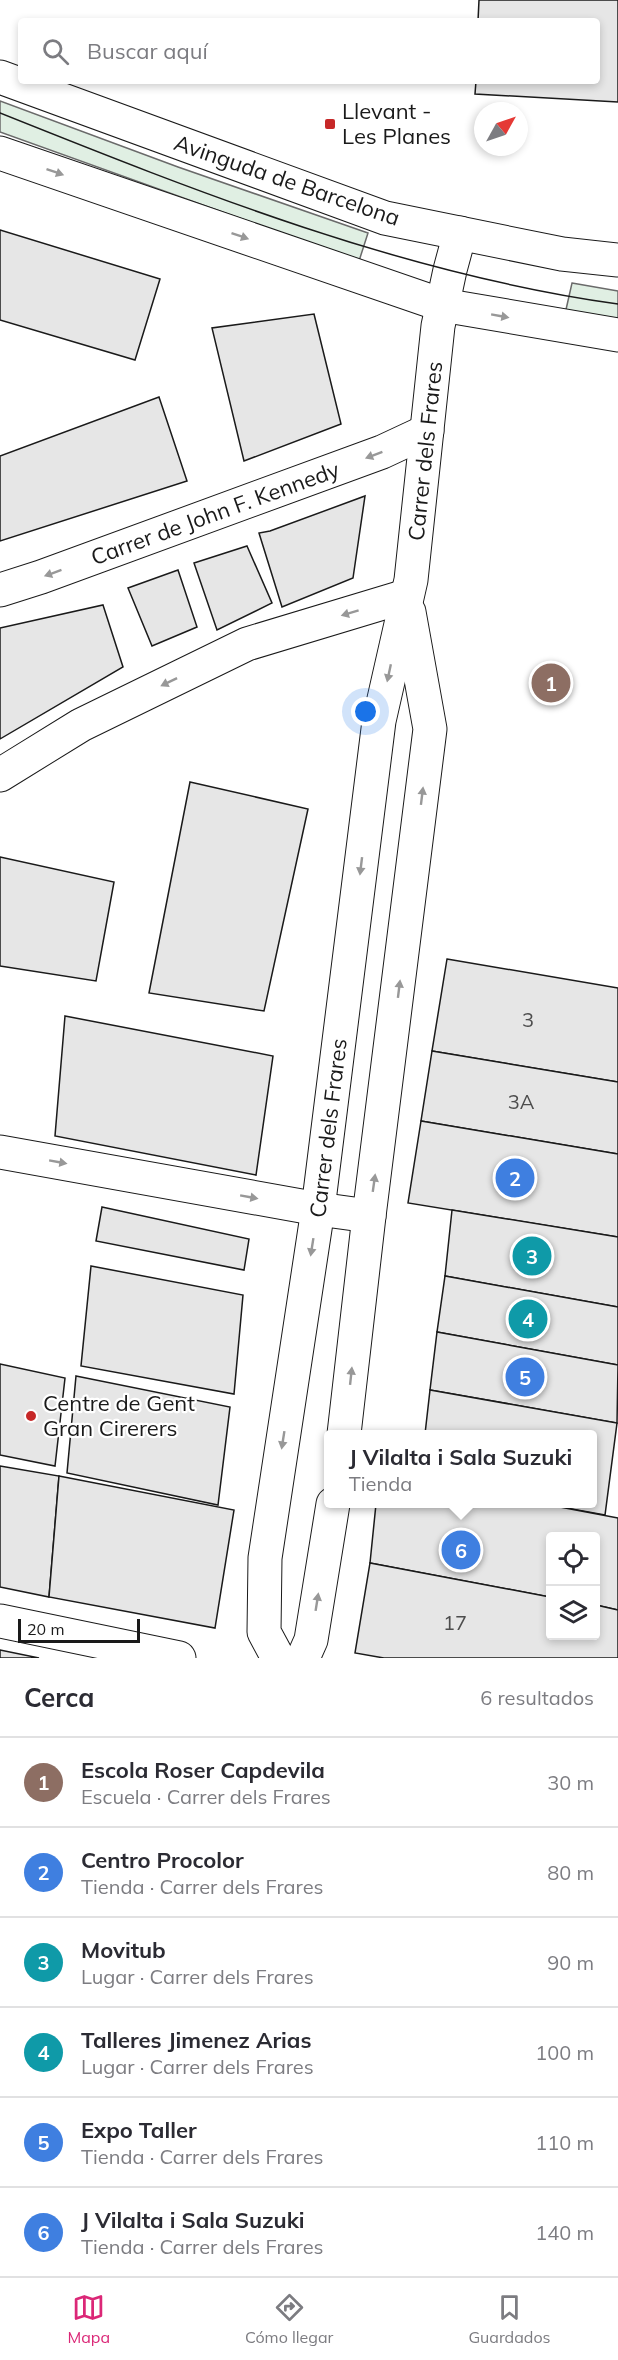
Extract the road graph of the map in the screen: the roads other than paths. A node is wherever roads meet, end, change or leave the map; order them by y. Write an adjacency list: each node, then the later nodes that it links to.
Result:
1 (0, 77): 2 (street, Avinguda de Barcelona)
2 (18, 84)
3 (19, 84): 5 (street, Avinguda de Barcelona)
4 (0, 153): 7 (street, one-way to 7)
5 (460, 233): 6 (street, Avinguda de Barcelona); 7 (street, Carrer dels Frares)
6 (618, 260)
7 (442, 305): 8 (street, one-way to 8); 9 (street, Carrer dels Frares)
8 (618, 335)
9 (427, 431): 10 (street, Carrer de John F. Kennedy, one-way to 10); 11 (street, Carrer dels Frares)
10 (0, 590)
11 (406, 596): 12 (street, one-way to 12); 14 (street, Carrer dels Frares, one-way to 14); 15 (street, Carrer dels Frares, one-way to 11)
12 (0, 776)
13 (0, 1152): 14 (street, one-way to 14)
14 (318, 1209): 15 (street); 20 (street, Carrer dels Frares, one-way to 20)
15 (369, 1216): 16 (street, Carrer dels Frares, one-way to 15)
16 (344, 1430)
17 (332, 1508): 21 (street, one-way to 17)
18 (0, 1621): 19 (street)
19 (179, 1658)
20 (278, 1658)
21 (303, 1658)

